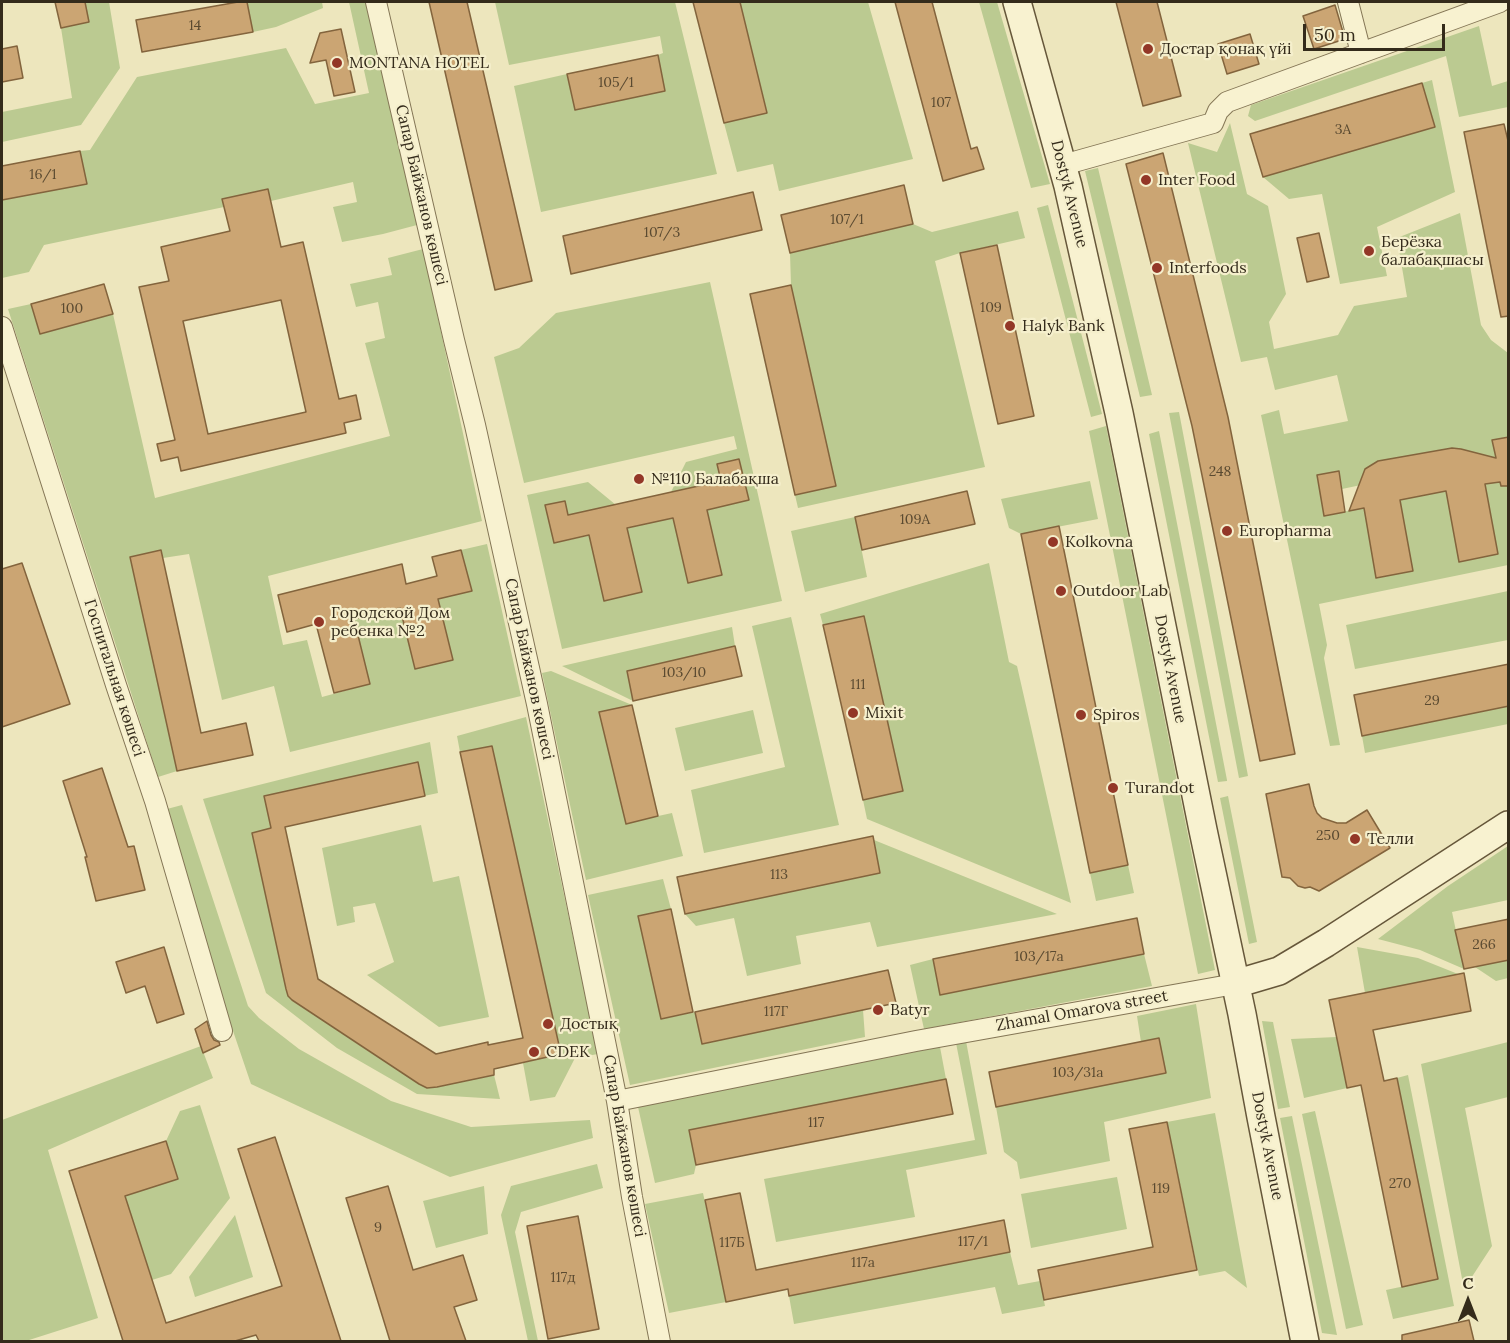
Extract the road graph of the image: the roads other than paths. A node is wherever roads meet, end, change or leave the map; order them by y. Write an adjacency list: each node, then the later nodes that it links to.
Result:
1 (376, 2): 11 (street, Сапар Байжанов көшесі)
2 (1017, 2): 6 (main road, Dostyk Avenue)
3 (1348, 2): 5 (street)
4 (1500, 2): 5 (street)
5 (1361, 53): 6 (street)
6 (1063, 165): 9 (main road, Dostyk Avenue)
7 (2, 327): 10 (street, Госпитальная көшесі)
8 (1509, 825): 9 (main road, Zhamal Omarova street)
9 (1235, 984): 11 (street, Zhamal Omarova street); 13 (main road, Dostyk Avenue)
10 (222, 1031)
11 (617, 1101): 12 (street, Сапар Байжанов көшесі)
12 (660, 1341)
13 (1305, 1341)

